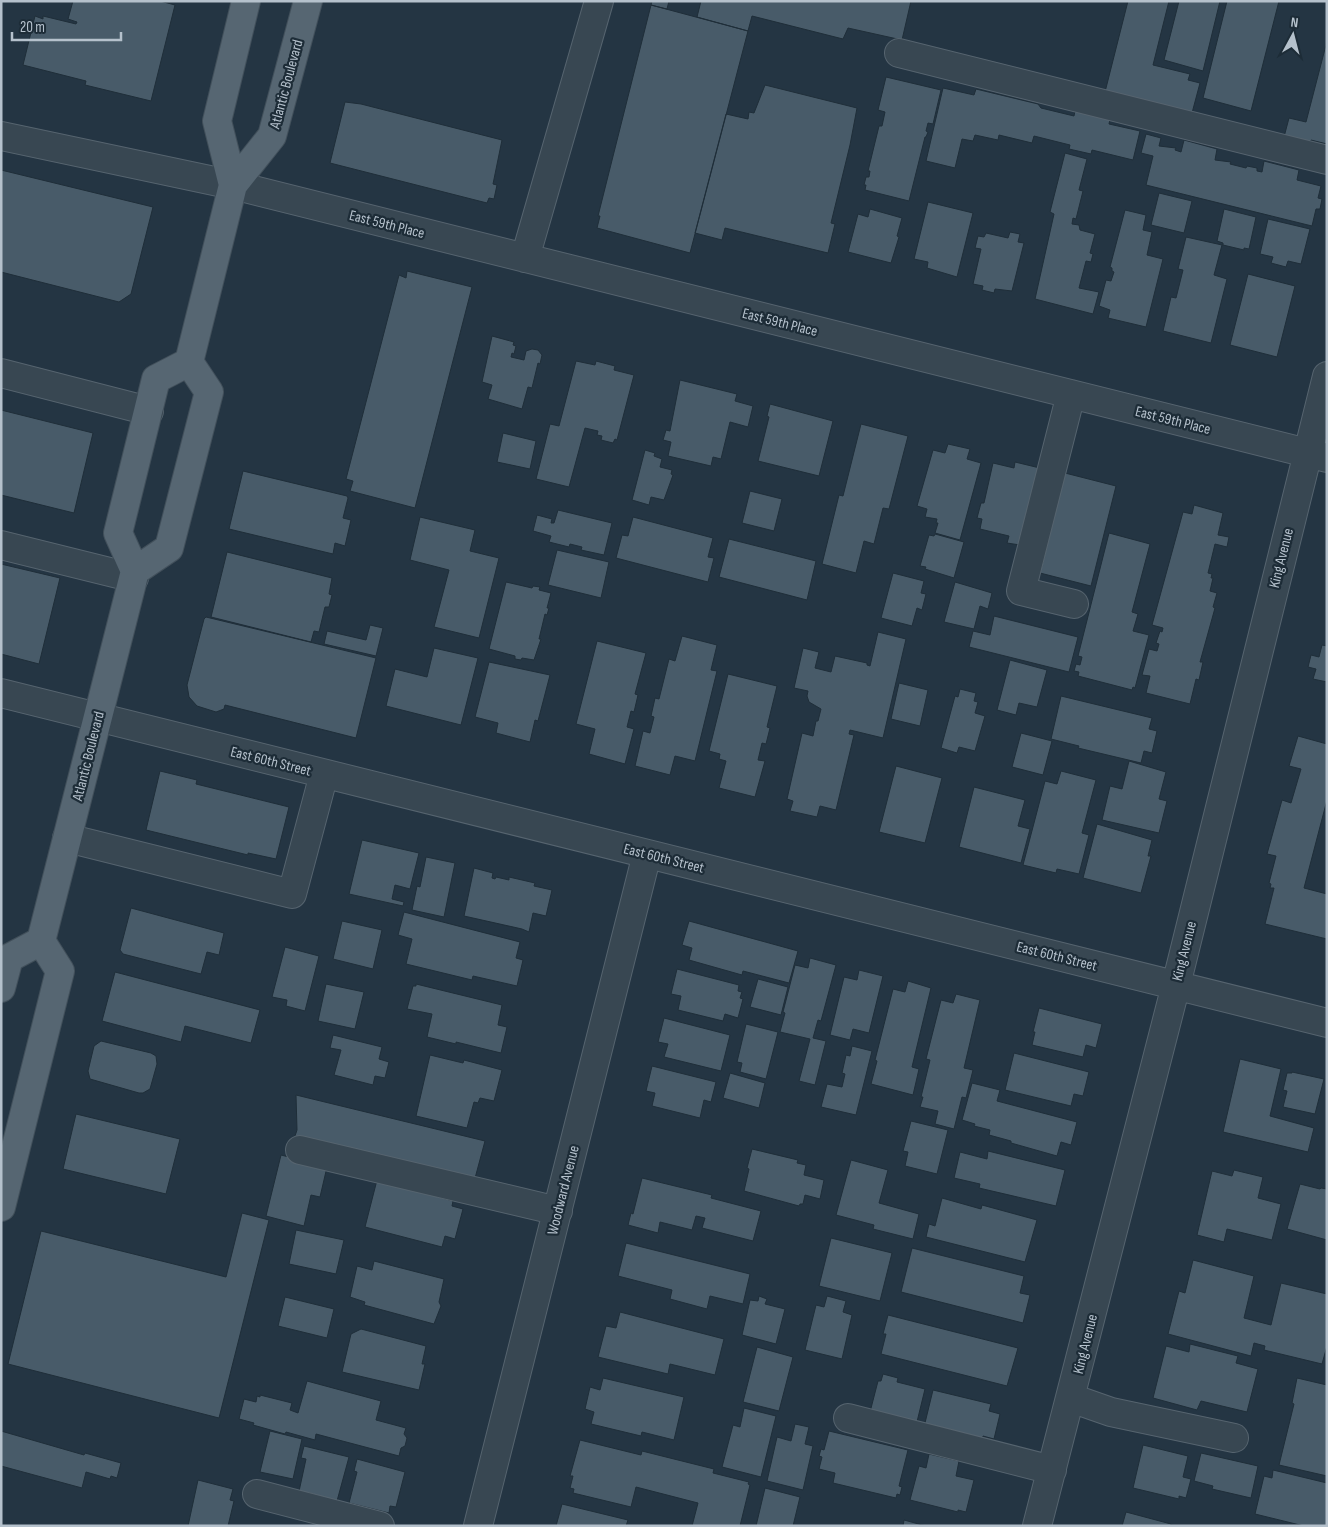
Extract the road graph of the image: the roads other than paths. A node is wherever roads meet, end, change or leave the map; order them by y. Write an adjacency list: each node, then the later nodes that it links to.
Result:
1 (246, 1): 7 (main road, Atlantic Boulevard)
2 (308, 1): 7 (main road, Atlantic Boulevard)
3 (599, 1): 8 (street)
4 (899, 54): 6 (street)
5 (1, 136): 7 (street, East 59th Place)
6 (1327, 160)
7 (233, 185): 8 (street, East 59th Place); 9 (main road, Atlantic Boulevard)
8 (525, 258): 12 (street, East 59th Place)
9 (189, 362): 13 (main road); 16 (main road)
10 (1, 373): 13 (street)
11 (1327, 376): 14 (street, King Avenue)
12 (1070, 394): 14 (street, East 59th Place); 17 (street)
13 (148, 411): 16 (main road)
14 (1317, 455): 24 (street, King Avenue)
15 (1, 545): 16 (street)
16 (134, 575): 19 (main road, Atlantic Boulevard)
17 (1074, 604)
18 (1, 693): 19 (street, East 60th Street)
19 (97, 717): 20 (street, East 60th Street); 21 (main road, Atlantic Boulevard)
20 (324, 774): 21 (street); 22 (street, East 60th Street)
21 (67, 838): 23 (main road, Atlantic Boulevard)
22 (647, 854): 24 (street, East 60th Street); 29 (street, Woodward Avenue)
23 (41, 941): 25 (main road); 28 (main road)
24 (1176, 985): 26 (street, East 60th Street); 30 (street, King Avenue)
25 (1, 988)
26 (1327, 1023)
27 (300, 1150): 29 (street)
28 (1, 1207)
29 (558, 1211): 36 (street, Woodward Avenue)
30 (1071, 1398): 32 (street); 33 (street, King Avenue)
31 (848, 1418): 33 (street)
32 (1234, 1438)
33 (1052, 1470): 37 (street, King Avenue)
34 (257, 1494): 35 (street)
35 (380, 1526)
36 (478, 1526)
37 (1037, 1526)

